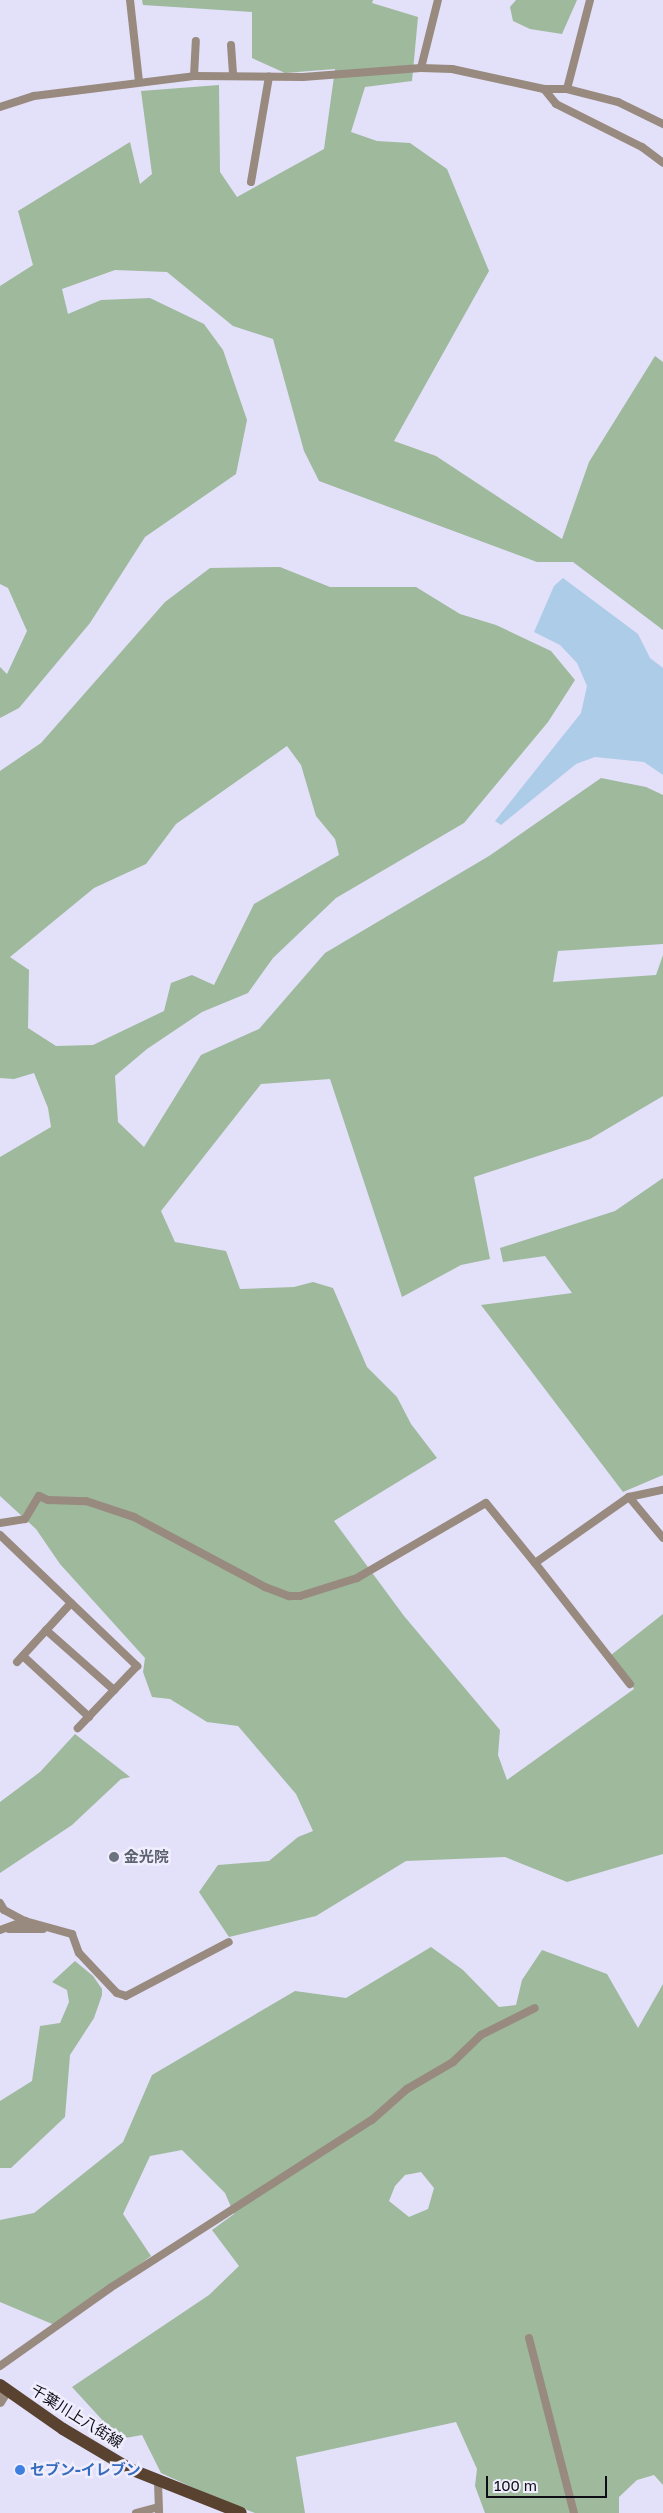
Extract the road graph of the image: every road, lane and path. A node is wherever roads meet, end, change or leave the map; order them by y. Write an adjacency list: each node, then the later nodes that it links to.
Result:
1 (130, 0): 10 (street)
2 (438, 0): 6 (street)
3 (590, 0): 11 (street)
4 (196, 41): 8 (street)
5 (231, 44): 7 (street)
6 (421, 68): 9 (street); 12 (street)
7 (233, 74): 8 (street); 9 (street)
8 (194, 76): 10 (street)
9 (269, 77): 16 (street)
10 (140, 82): 13 (street)
11 (567, 88): 12 (street); 14 (street)
12 (544, 89): 15 (street)
13 (0, 107)
14 (663, 124)
15 (663, 163)
16 (251, 182)
17 (663, 1490): 18 (street)
18 (629, 1497): 21 (street); 22 (street)
19 (0, 1522): 22 (street)
20 (0, 1535): 23 (street)
21 (663, 1538)
22 (535, 1564): 25 (street)
23 (71, 1603): 24 (street); 26 (street)
24 (46, 1630): 26 (street); 27 (street)
25 (630, 1684)
26 (114, 1690): 27 (street)
27 (89, 1717): 28 (street)
28 (78, 1728)
29 (0, 1903): 30 (street)
30 (25, 1921): 31 (street); 32 (street)
31 (50, 1929): 32 (street); 33 (street)
32 (2, 1930)
33 (229, 1942)
34 (535, 2008): 36 (street)
35 (529, 2338): 42 (street)
36 (0, 2366)
37 (2, 2393): 38 (main road, 千葉川上八街線)
38 (158, 2482): 39 (street); 41 (main road, 千葉川上八街線)
39 (158, 2510): 40 (street)
40 (136, 2513)
41 (241, 2513)
42 (574, 2513)

